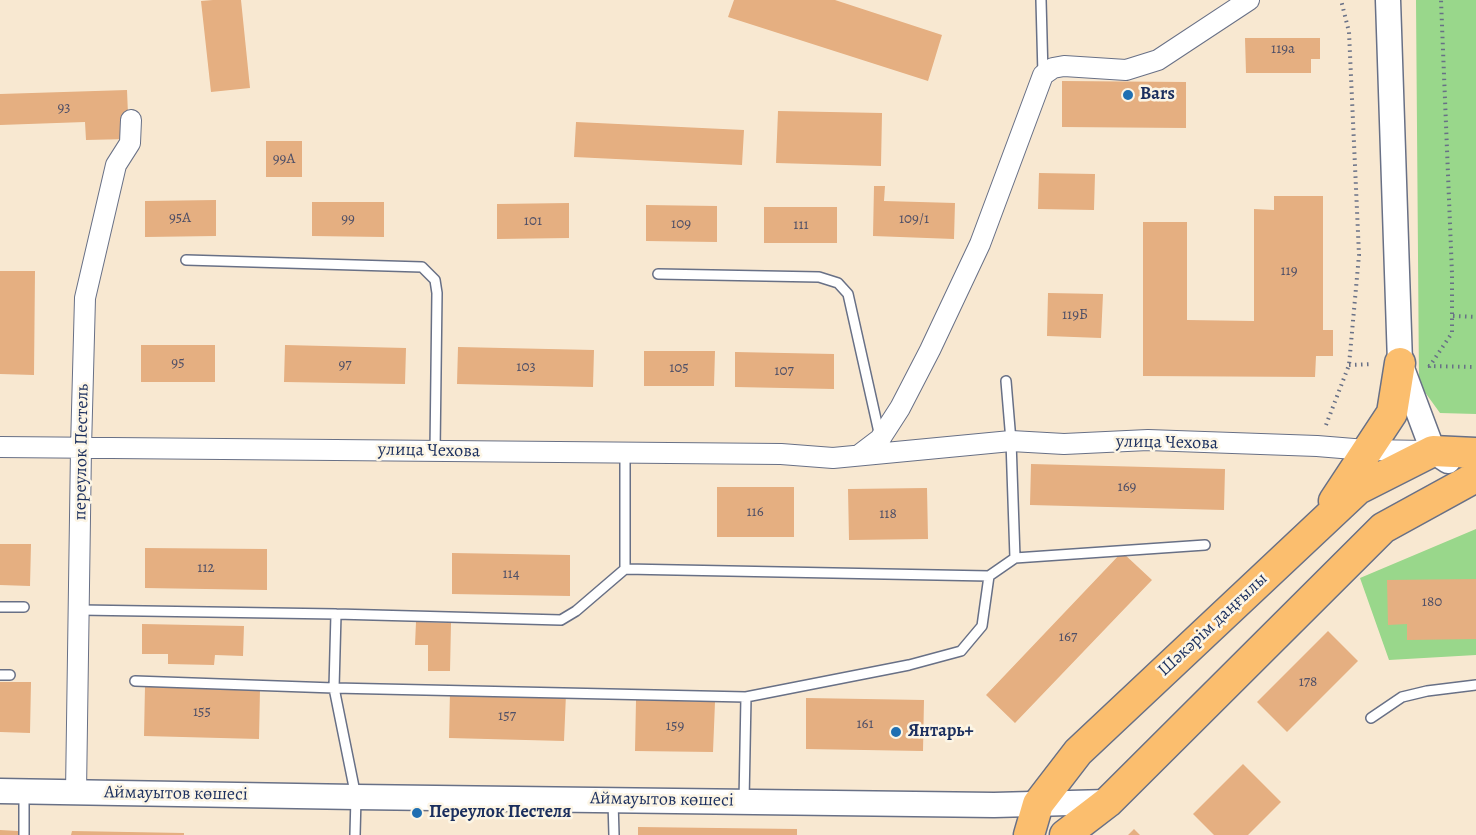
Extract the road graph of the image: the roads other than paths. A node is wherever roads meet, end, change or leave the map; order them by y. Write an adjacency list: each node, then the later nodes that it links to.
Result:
1 (1041, 0): 4 (lane)
2 (1249, 0): 4 (street)
3 (1388, 0): 8 (street)
4 (1042, 75): 10 (street)
5 (131, 120): 13 (street, переулок Пестель)
6 (186, 260): 15 (lane)
7 (658, 274): 10 (lane)
8 (1400, 363): 14 (main road); 16 (street)
9 (1006, 381): 11 (lane)
10 (880, 439): 19 (street)
11 (1011, 441): 14 (street, улица Чехова); 19 (street, улица Чехова); 24 (lane)
12 (0, 447): 13 (street, улица Чехова)
13 (81, 448): 15 (street, улица Чехова); 29 (street, переулок Пестель)
14 (1366, 450): 16 (street, улица Чехова); 22 (main road)
15 (435, 451): 17 (street, улица Чехова)
16 (1433, 451): 18 (main road, улица Чехова); 20 (street); 22 (main road, Шәкәрім даңғылы)
17 (625, 453): 19 (street, улица Чехова); 25 (lane)
18 (1476, 453)
19 (858, 456)
20 (1476, 470)
21 (1476, 477): 42 (main road)
22 (1316, 529): 43 (main road, Шәкәрім даңғылы)
23 (1205, 545): 24 (lane)
24 (1015, 558): 26 (lane)
25 (625, 569): 26 (lane); 30 (lane)
26 (989, 576): 34 (lane)
27 (0, 607): 28 (lane)
28 (24, 607)
29 (80, 610): 30 (lane); 38 (street, переулок Пестель)
30 (336, 614): 33 (lane)
31 (135, 681): 33 (lane)
32 (1476, 685): 35 (lane)
33 (334, 688): 34 (lane); 39 (lane)
34 (746, 696): 41 (lane)
35 (1371, 718)
36 (0, 791): 37 (street, Аймауытов көшесі)
37 (24, 791): 38 (street, Аймауытов көшесі); 44 (lane)
38 (76, 792): 39 (street, Аймауытов көшесі)
39 (356, 797): 40 (street, Аймауытов көшесі); 45 (lane)
40 (613, 800): 41 (street, Аймауытов көшесі); 46 (lane)
41 (744, 801): 43 (street, Аймауытов көшесі)
42 (1108, 802): 43 (street, Аймауытов көшесі); 48 (main road)
43 (1038, 804): 47 (main road, Шәкәрім даңғылы)
44 (24, 835)
45 (355, 835)
46 (614, 835)
47 (1029, 835)
48 (1065, 835)

